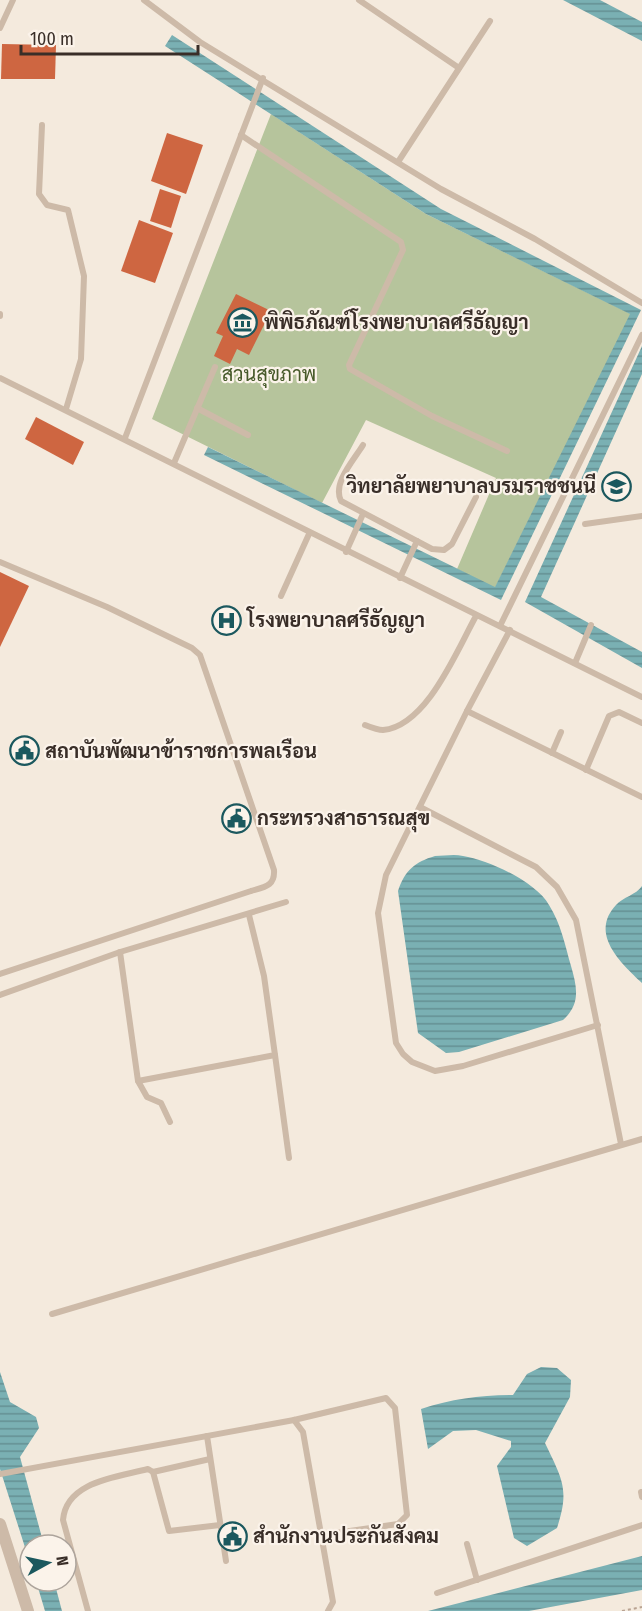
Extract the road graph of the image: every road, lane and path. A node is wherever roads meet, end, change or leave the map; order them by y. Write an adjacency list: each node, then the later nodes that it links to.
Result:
1 (13, 0): 5 (lane)
2 (359, 0): 6 (lane)
3 (149, 2): 7 (lane)
4 (490, 21): 6 (lane)
5 (0, 28)
6 (459, 68): 10 (lane)
7 (262, 78): 9 (lane); 10 (lane)
8 (42, 125): 16 (lane)
9 (241, 135): 18 (lane); 20 (lane)
10 (398, 162): 11 (lane)
11 (642, 303)
12 (642, 335): 34 (lane)
13 (215, 367): 15 (lane)
14 (0, 378): 16 (lane)
15 (197, 408): 17 (lane); 21 (lane)
16 (66, 409): 18 (lane)
17 (248, 435)
18 (125, 438): 21 (lane)
19 (363, 445): 23 (lane)
20 (507, 451)
21 (174, 463): 26 (lane)
22 (476, 497): 27 (lane)
23 (362, 516): 27 (lane); 28 (lane)
24 (642, 516): 25 (lane)
25 (585, 524)
26 (309, 534): 28 (lane); 31 (lane)
27 (416, 543): 30 (lane)
28 (346, 552): 30 (lane)
29 (0, 562): 49 (lane)
30 (400, 578): 32 (lane)
31 (280, 596)
32 (476, 616): 34 (lane); 40 (lane)
33 (591, 625): 36 (lane)
34 (500, 626): 35 (lane)
35 (510, 630): 36 (lane); 38 (lane)
36 (577, 661): 37 (lane)
37 (642, 697)
38 (467, 711): 42 (lane); 45 (lane)
39 (642, 723): 43 (lane)
40 (365, 725)
41 (561, 732): 42 (lane)
42 (552, 753): 43 (lane)
43 (586, 770): 44 (lane)
44 (642, 797)
45 (420, 807): 51 (lane); 51 (lane)
46 (286, 902): 47 (lane)
47 (249, 915): 48 (lane); 52 (lane)
48 (120, 952): 50 (lane); 53 (lane)
49 (0, 974)
50 (0, 995)
51 (598, 1025): 56 (lane)
52 (275, 1055): 53 (lane); 57 (lane)
53 (138, 1081): 54 (lane)
54 (170, 1122)
55 (642, 1139): 56 (lane)
56 (621, 1144): 58 (lane)
57 (289, 1158)
58 (52, 1314)
59 (294, 1420): 60 (lane); 67 (lane); 67 (lane)
60 (207, 1436): 61 (lane); 63 (lane)
61 (210, 1459): 62 (lane); 65 (lane)
62 (153, 1472): 65 (lane); 74 (lane)
63 (1, 1473)
64 (0, 1524): 73 (street)
65 (220, 1525): 69 (lane)
66 (642, 1525): 70 (lane)
67 (322, 1535): 75 (lane)
68 (467, 1544): 70 (lane)
69 (226, 1562)
70 (477, 1580): 71 (lane)
71 (437, 1593)
72 (642, 1607): 76 (path)
73 (28, 1611)
74 (88, 1611)
75 (328, 1611)
76 (622, 1611)

